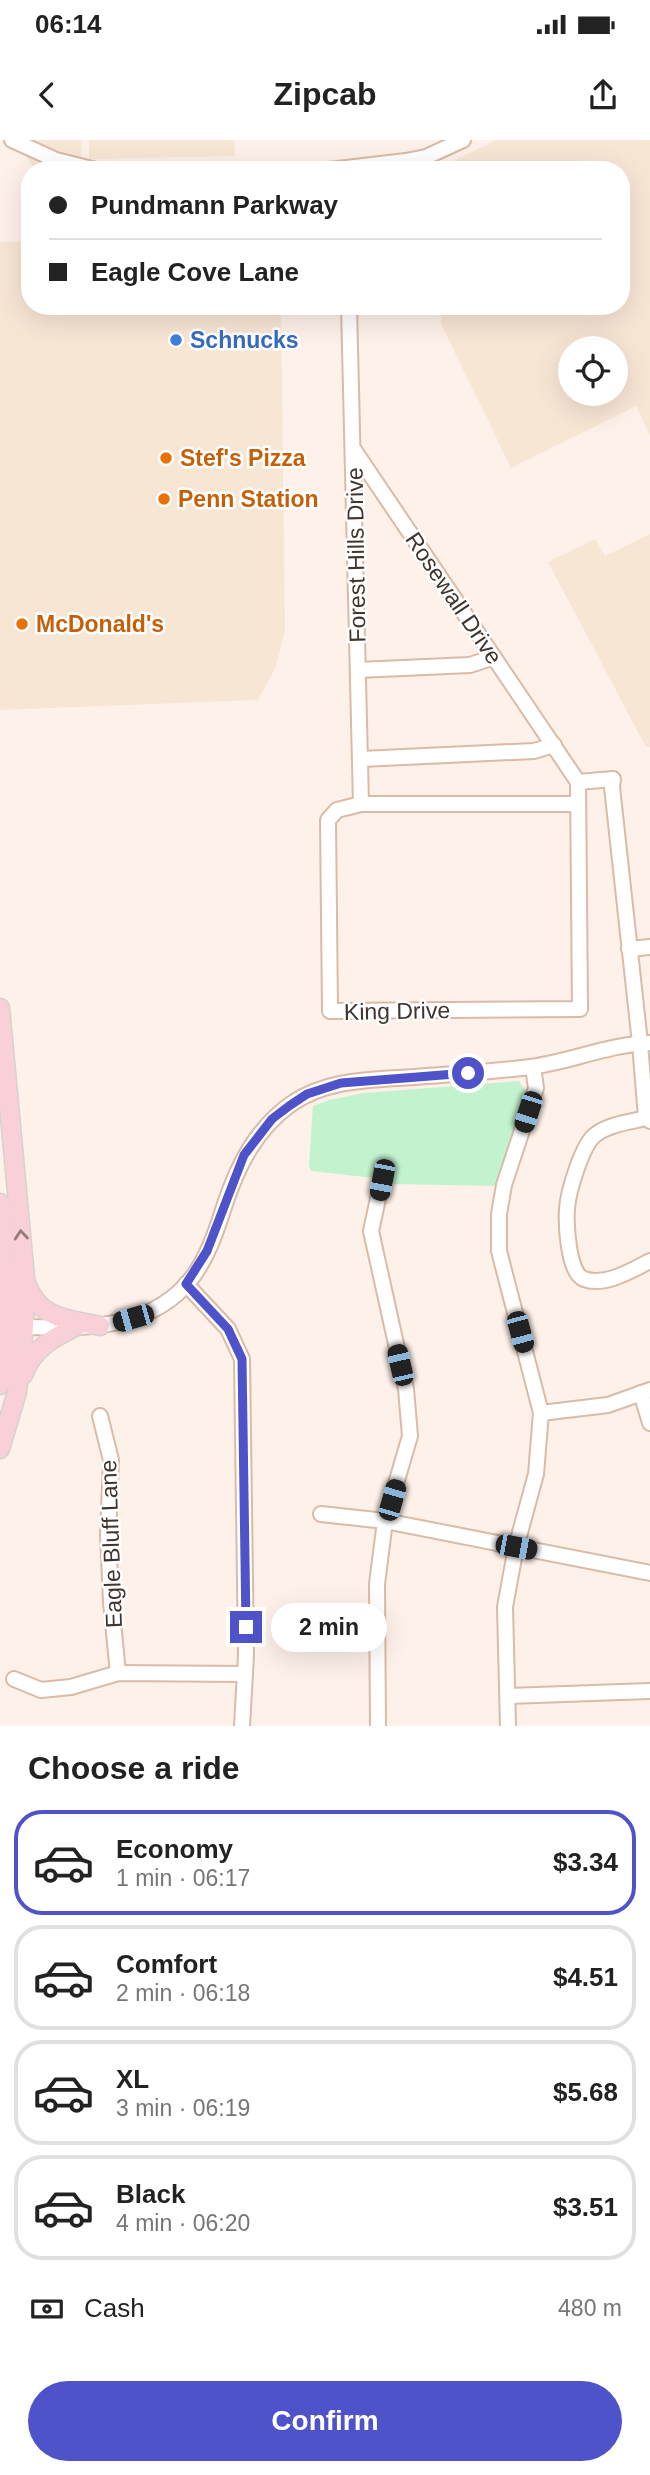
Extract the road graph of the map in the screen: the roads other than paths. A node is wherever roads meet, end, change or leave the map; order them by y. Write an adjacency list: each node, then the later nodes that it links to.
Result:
1 (12, 140): 3 (street)
2 (463, 140): 4 (street)
3 (60, 161)
4 (401, 161)
5 (349, 315): 6 (street, Forest Hills Drive)
6 (354, 450): 7 (street, Rosewall Drive); 8 (street, Forest Hills Drive)
7 (494, 657): 8 (street); 9 (street, Rosewall Drive)
8 (358, 670): 10 (street, Forest Hills Drive)
9 (554, 745): 10 (street); 11 (street, Rosewall Drive)
10 (361, 759): 12 (street, Forest Hills Drive)
11 (578, 782): 13 (street); 15 (street)
12 (361, 804): 13 (street, King Drive); 13 (street, King Drive)
13 (577, 804)
14 (650, 947): 15 (street)
15 (629, 949): 17 (street)
16 (0, 1008): 18 (main road)
17 (645, 1043): 19 (street); 20 (street)
18 (2, 1056): 25 (main road, one-way to 18)
19 (533, 1067): 26 (street); 32 (street)
20 (648, 1120): 23 (street)
21 (382, 1180): 37 (street)
22 (0, 1203): 24 (main road)
23 (650, 1261)
24 (2, 1263): 28 (main road)
25 (24, 1278): 28 (main road); 29 (main road)
26 (186, 1284): 29 (street); 41 (street)
27 (79, 1325): 28 (street); 29 (street); 30 (main road)
28 (11, 1326): 30 (main road); 30 (main road)
29 (100, 1326)
30 (5, 1377): 35 (main road)
31 (646, 1392): 32 (street); 34 (street)
32 (541, 1413): 38 (street)
33 (100, 1416): 40 (street, Eagle Bluff Lane)
34 (650, 1423)
35 (0, 1449)
36 (321, 1514): 37 (street)
37 (386, 1521): 38 (street); 46 (street)
38 (516, 1547): 39 (street); 44 (street)
39 (650, 1573)
40 (118, 1673): 41 (street); 42 (street)
41 (245, 1674): 45 (street)
42 (14, 1679)
43 (650, 1691): 44 (street)
44 (508, 1696): 47 (street)
45 (242, 1726)
46 (378, 1726)
47 (508, 1726)

